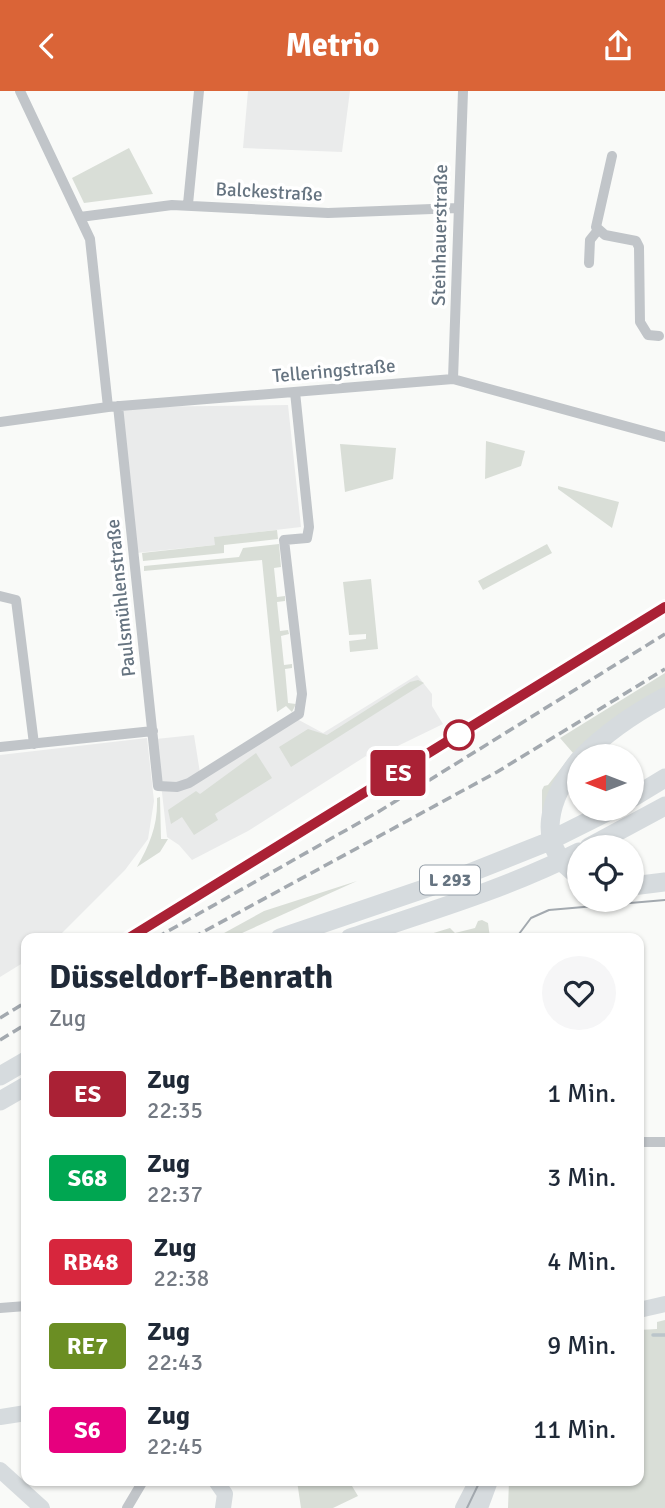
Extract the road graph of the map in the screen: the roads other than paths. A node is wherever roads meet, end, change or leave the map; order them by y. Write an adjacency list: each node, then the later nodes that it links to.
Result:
1 (20, 91): 7 (street, Paulsmühlenstraße)
2 (199, 91): 5 (street)
3 (463, 91): 6 (street, Steinhauerstraße)
4 (612, 156): 8 (street)
5 (188, 204): 6 (street, Balckestraße); 7 (street, Balckestraße)
6 (458, 208): 11 (street, Steinhauerstraße)
7 (80, 216): 13 (street, Paulsmühlenstraße)
8 (598, 230): 9 (street); 10 (street)
9 (589, 263)
10 (659, 336)
11 (453, 379): 12 (street, Telleringstraße); 15 (street, Telleringstraße)
12 (295, 391): 13 (street, Telleringstraße); 18 (street, Paulsmühlenstraße)
13 (113, 407): 14 (street, Telleringstraße); 18 (street, Paulsmühlenstraße)
14 (0, 422)
15 (665, 437)
16 (0, 596): 19 (street)
17 (665, 697): 20 (highway)
18 (153, 731): 19 (street)
19 (34, 744): 21 (street)
20 (595, 744)
21 (0, 747)
22 (567, 776): 29 (highway)
23 (665, 778): 24 (highway)
24 (644, 791)
25 (665, 806): 27 (highway)
26 (589, 821): 32 (highway, L 293)
27 (611, 835)
28 (567, 858): 33 (highway, L 293)
29 (567, 866)
30 (665, 882): 31 (highway)
31 (644, 884)
32 (295, 933)
33 (364, 933)
34 (21, 1064): 35 (highway)
35 (0, 1076)
36 (21, 1089): 37 (highway)
37 (0, 1101)
38 (644, 1142): 39 (street)
39 (665, 1142)
40 (665, 1304): 43 (main road)
41 (21, 1306): 42 (street)
42 (0, 1308)
43 (644, 1309)
44 (21, 1414): 45 (main road)
45 (0, 1417)
46 (0, 1470): 50 (main road)
47 (140, 1486): 51 (street)
48 (474, 1486): 52 (main road)
49 (488, 1486): 53 (main road)
50 (42, 1508)
51 (127, 1508)
52 (463, 1508)
53 (480, 1508)

